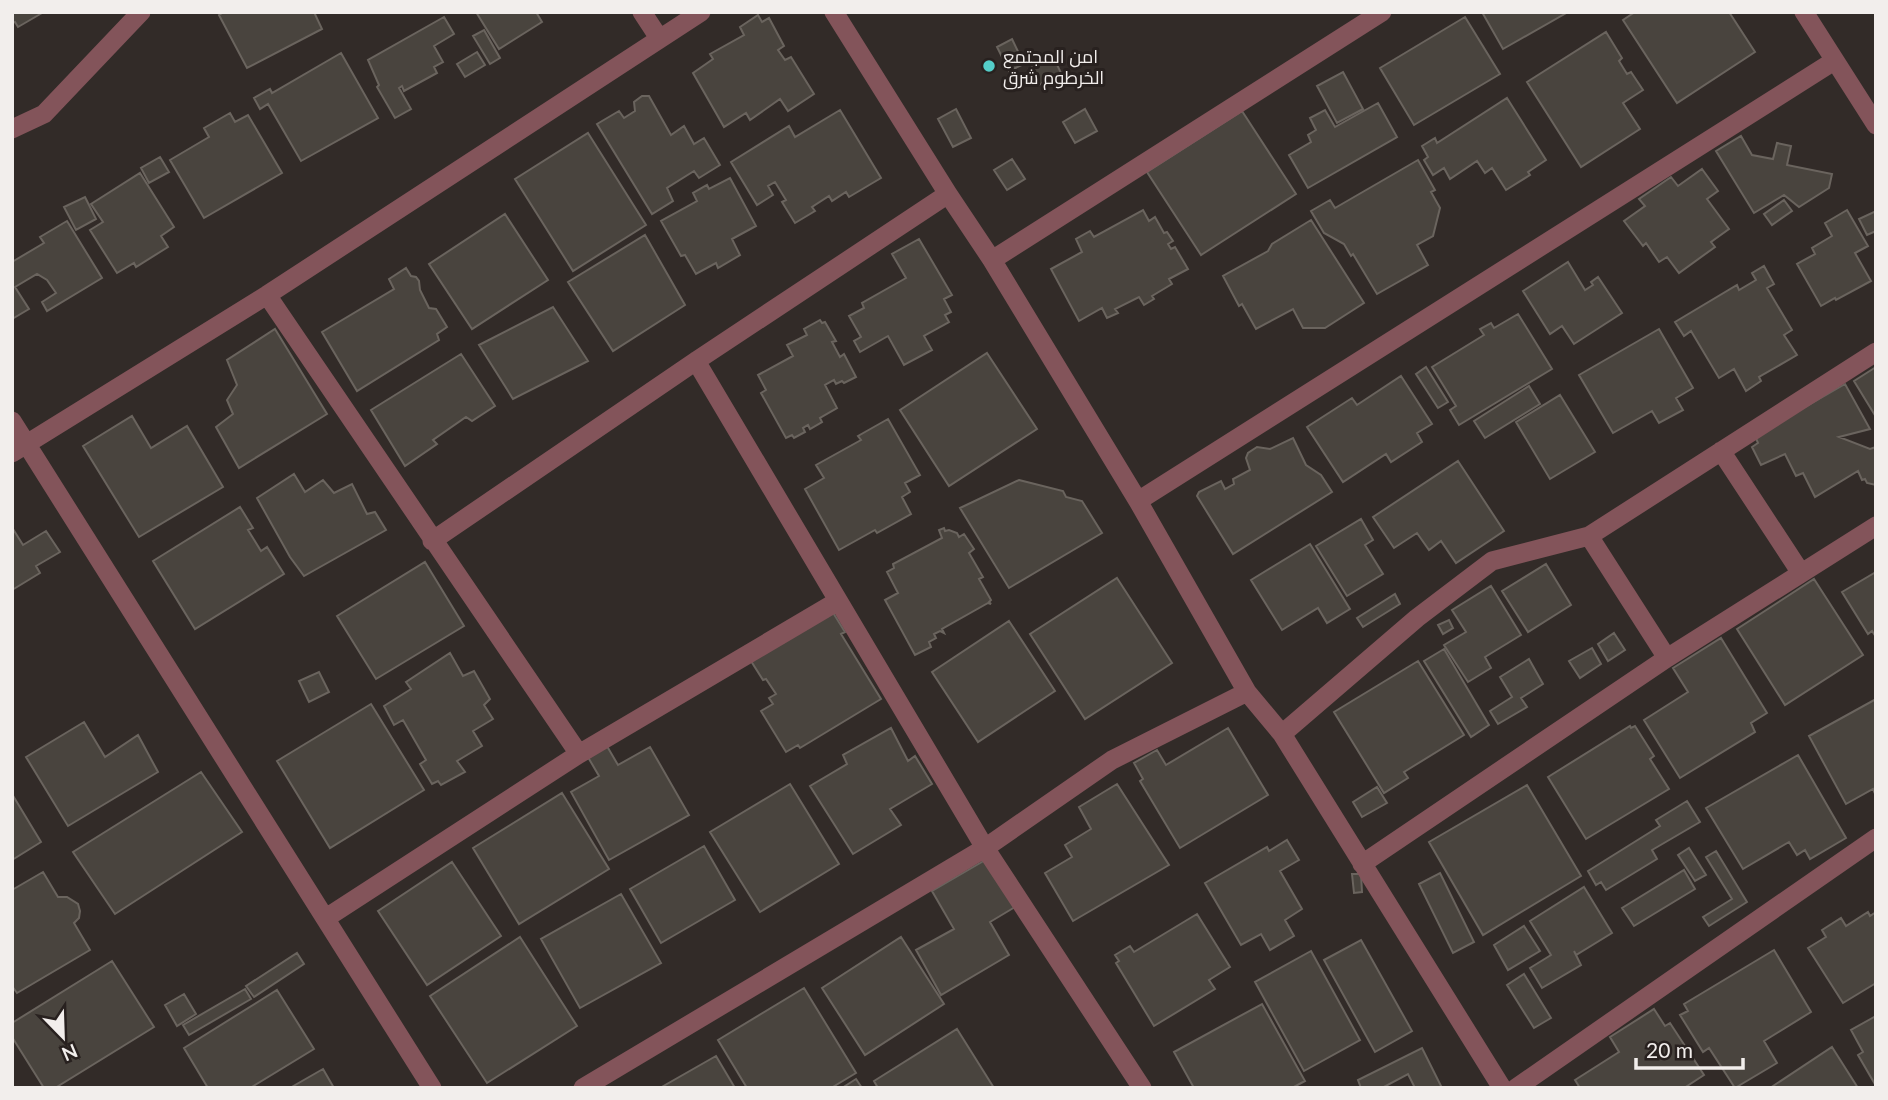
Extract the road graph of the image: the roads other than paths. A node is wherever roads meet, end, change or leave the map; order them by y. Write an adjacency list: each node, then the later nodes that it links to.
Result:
1 (141, 12): 10 (street)
2 (642, 12): 7 (street)
3 (701, 12): 7 (street)
4 (834, 12): 11 (street)
5 (1382, 12): 12 (street)
6 (1804, 12): 8 (street)
7 (659, 38): 13 (street)
8 (1834, 61): 9 (street); 19 (street)
9 (1876, 125)
10 (12, 130)
11 (948, 194): 12 (street); 15 (street)
12 (992, 260): 19 (street)
13 (267, 295): 17 (street); 22 (street)
14 (1876, 352): 18 (street)
15 (696, 361): 22 (street); 24 (street)
16 (12, 421): 17 (street)
17 (19, 449): 32 (street)
18 (1721, 451): 21 (street); 23 (street)
19 (1138, 501): 26 (street)
20 (1876, 526): 23 (street)
21 (1589, 536): 25 (street); 27 (street)
22 (432, 541): 28 (street)
23 (1801, 573): 25 (street)
24 (838, 601): 28 (street); 30 (street)
25 (1667, 658): 31 (street)
26 (1247, 692): 27 (street); 30 (street)
27 (1282, 734): 31 (street)
28 (579, 754): 32 (street)
29 (1876, 838): 37 (street)
30 (985, 848): 34 (street); 35 (street)
31 (1362, 864): 36 (street)
32 (326, 918): 33 (street)
33 (432, 1088)
34 (583, 1088)
35 (1142, 1088)
36 (1502, 1088)
37 (1516, 1088)

